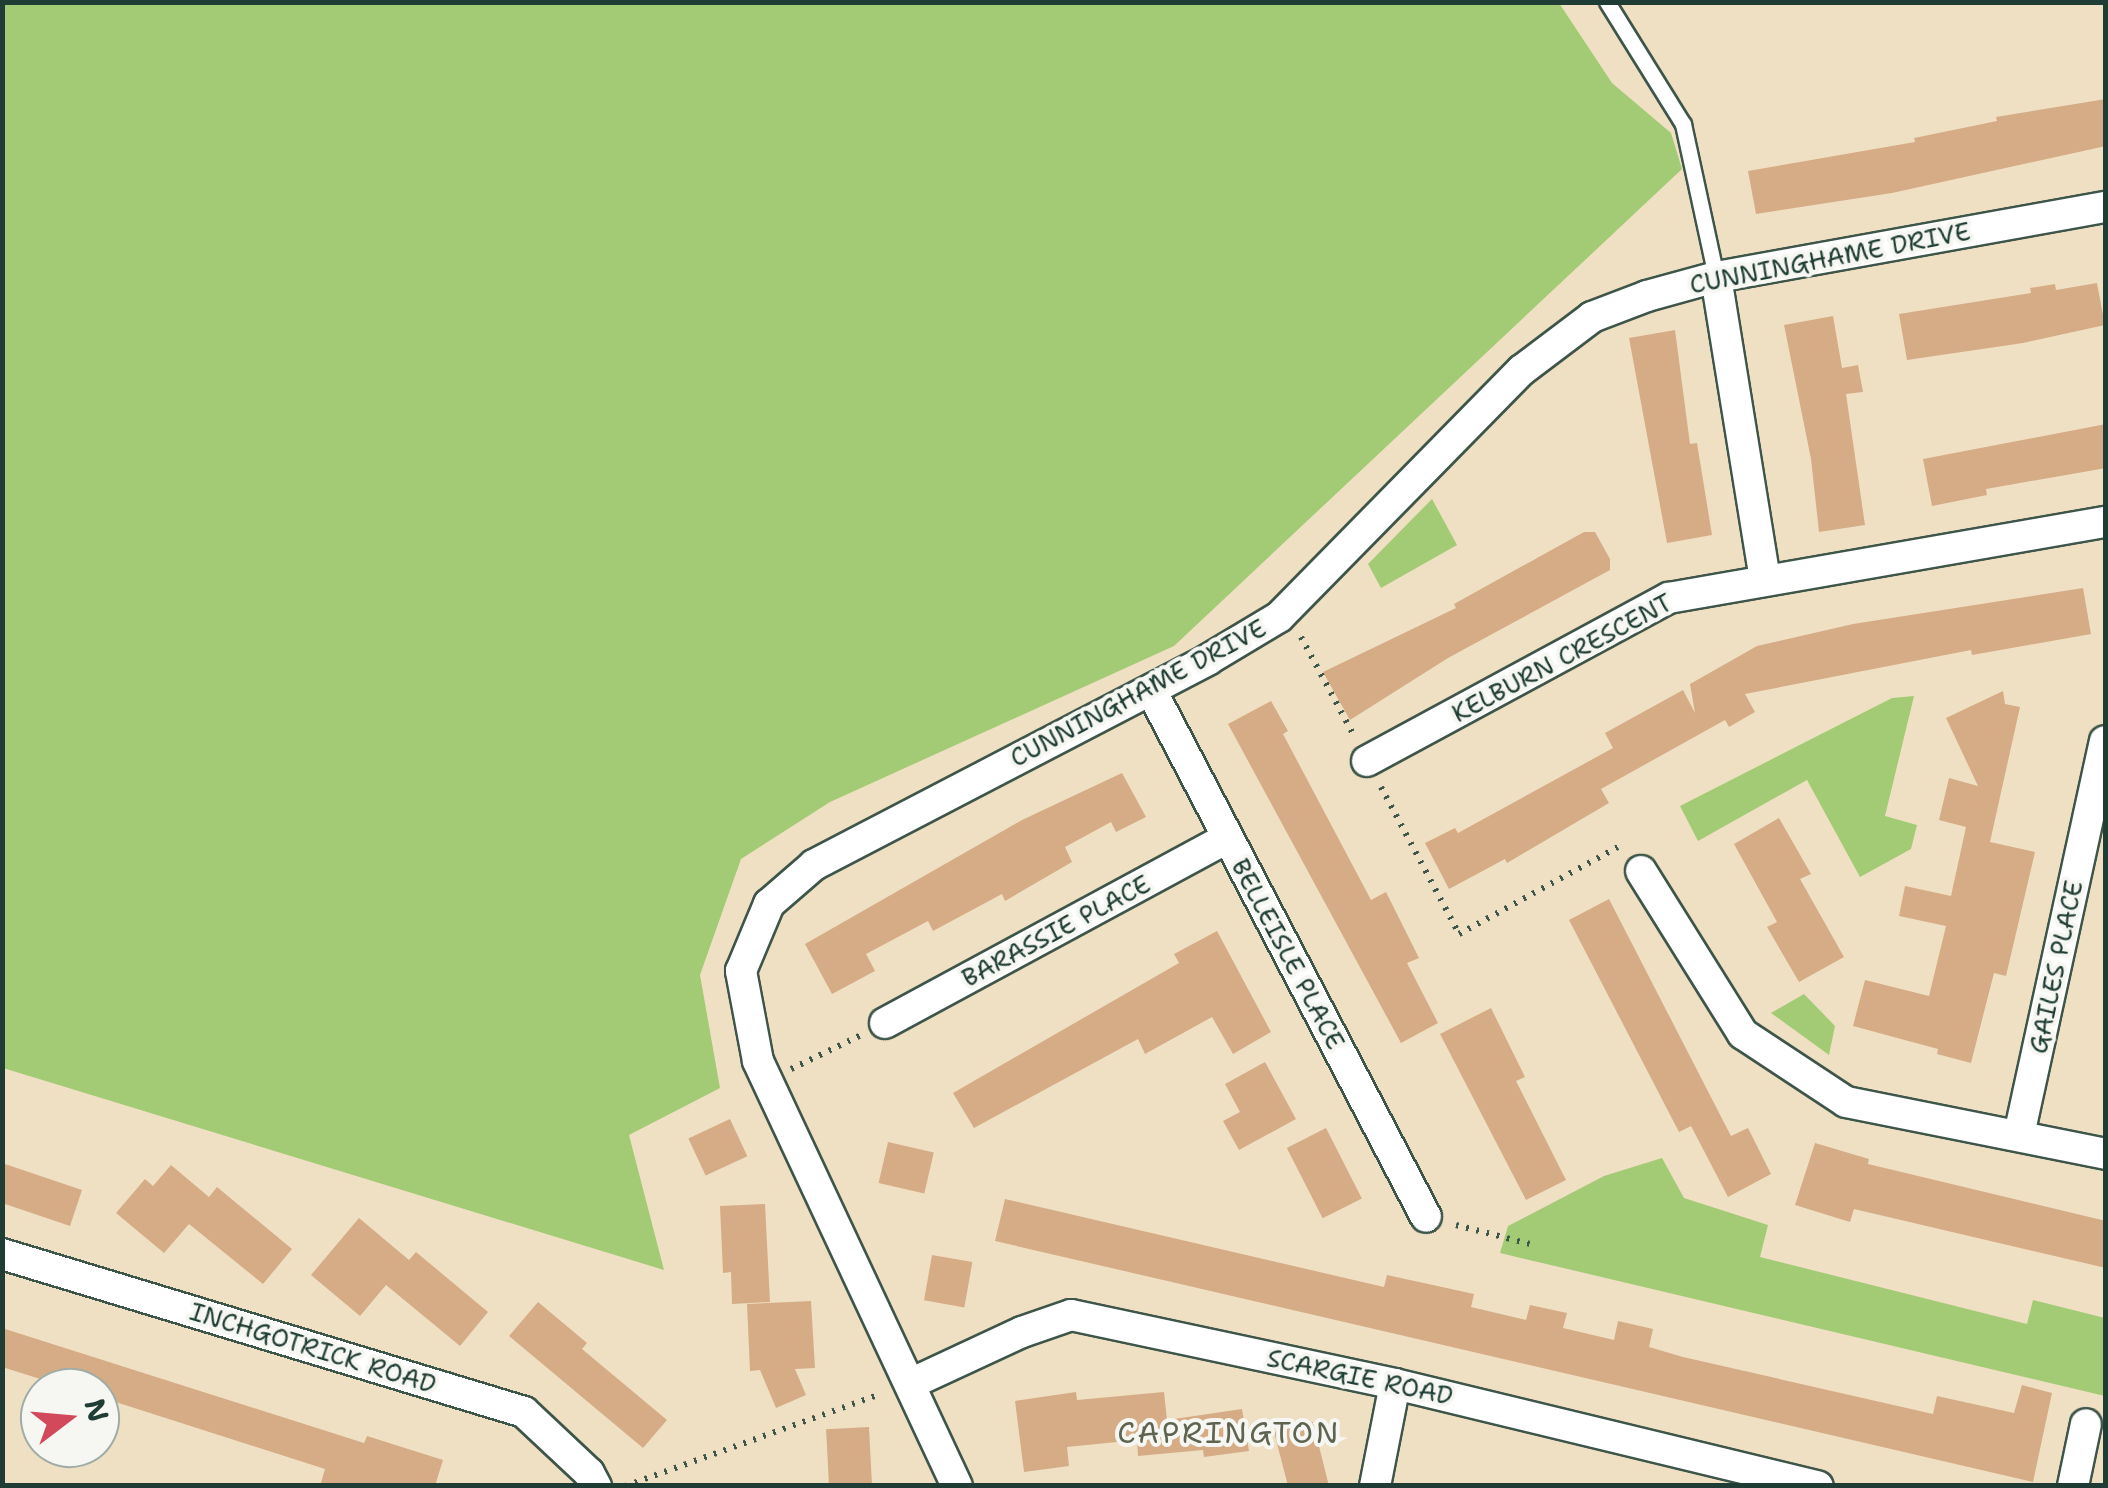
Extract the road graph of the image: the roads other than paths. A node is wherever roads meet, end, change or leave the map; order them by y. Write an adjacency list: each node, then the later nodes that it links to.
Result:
1 (1607, 2): 3 (lane)
2 (2106, 207): 3 (street, CUNNINGHAME DRIVE)
3 (1716, 277): 5 (street); 6 (street, CUNNINGHAME DRIVE)
4 (2106, 522): 5 (street, KELBURN CRESCENT)
5 (1764, 580): 8 (street, KELBURN CRESCENT)
6 (1152, 690): 9 (street, BELLEISLE PLACE); 16 (street, CUNNINGHAME DRIVE)
7 (2105, 740): 12 (street, GAILES PLACE)
8 (1367, 761)
9 (1227, 838): 11 (street, BARASSIE PLACE); 14 (street, BELLEISLE PLACE)
10 (1641, 871): 12 (street)
11 (885, 1024)
12 (2019, 1135): 13 (street)
13 (2106, 1154)
14 (1426, 1217)
15 (2, 1254): 19 (street, INCHGOTRICK ROAD)
16 (910, 1384): 17 (street, SCARGIE ROAD); 20 (street, CUNNINGHAME DRIVE)
17 (1395, 1384): 21 (street); 22 (street, SCARGIE ROAD)
18 (2086, 1424): 23 (street)
19 (596, 1486)
20 (958, 1486)
21 (1375, 1486)
22 (1818, 1486)
23 (2072, 1486)

